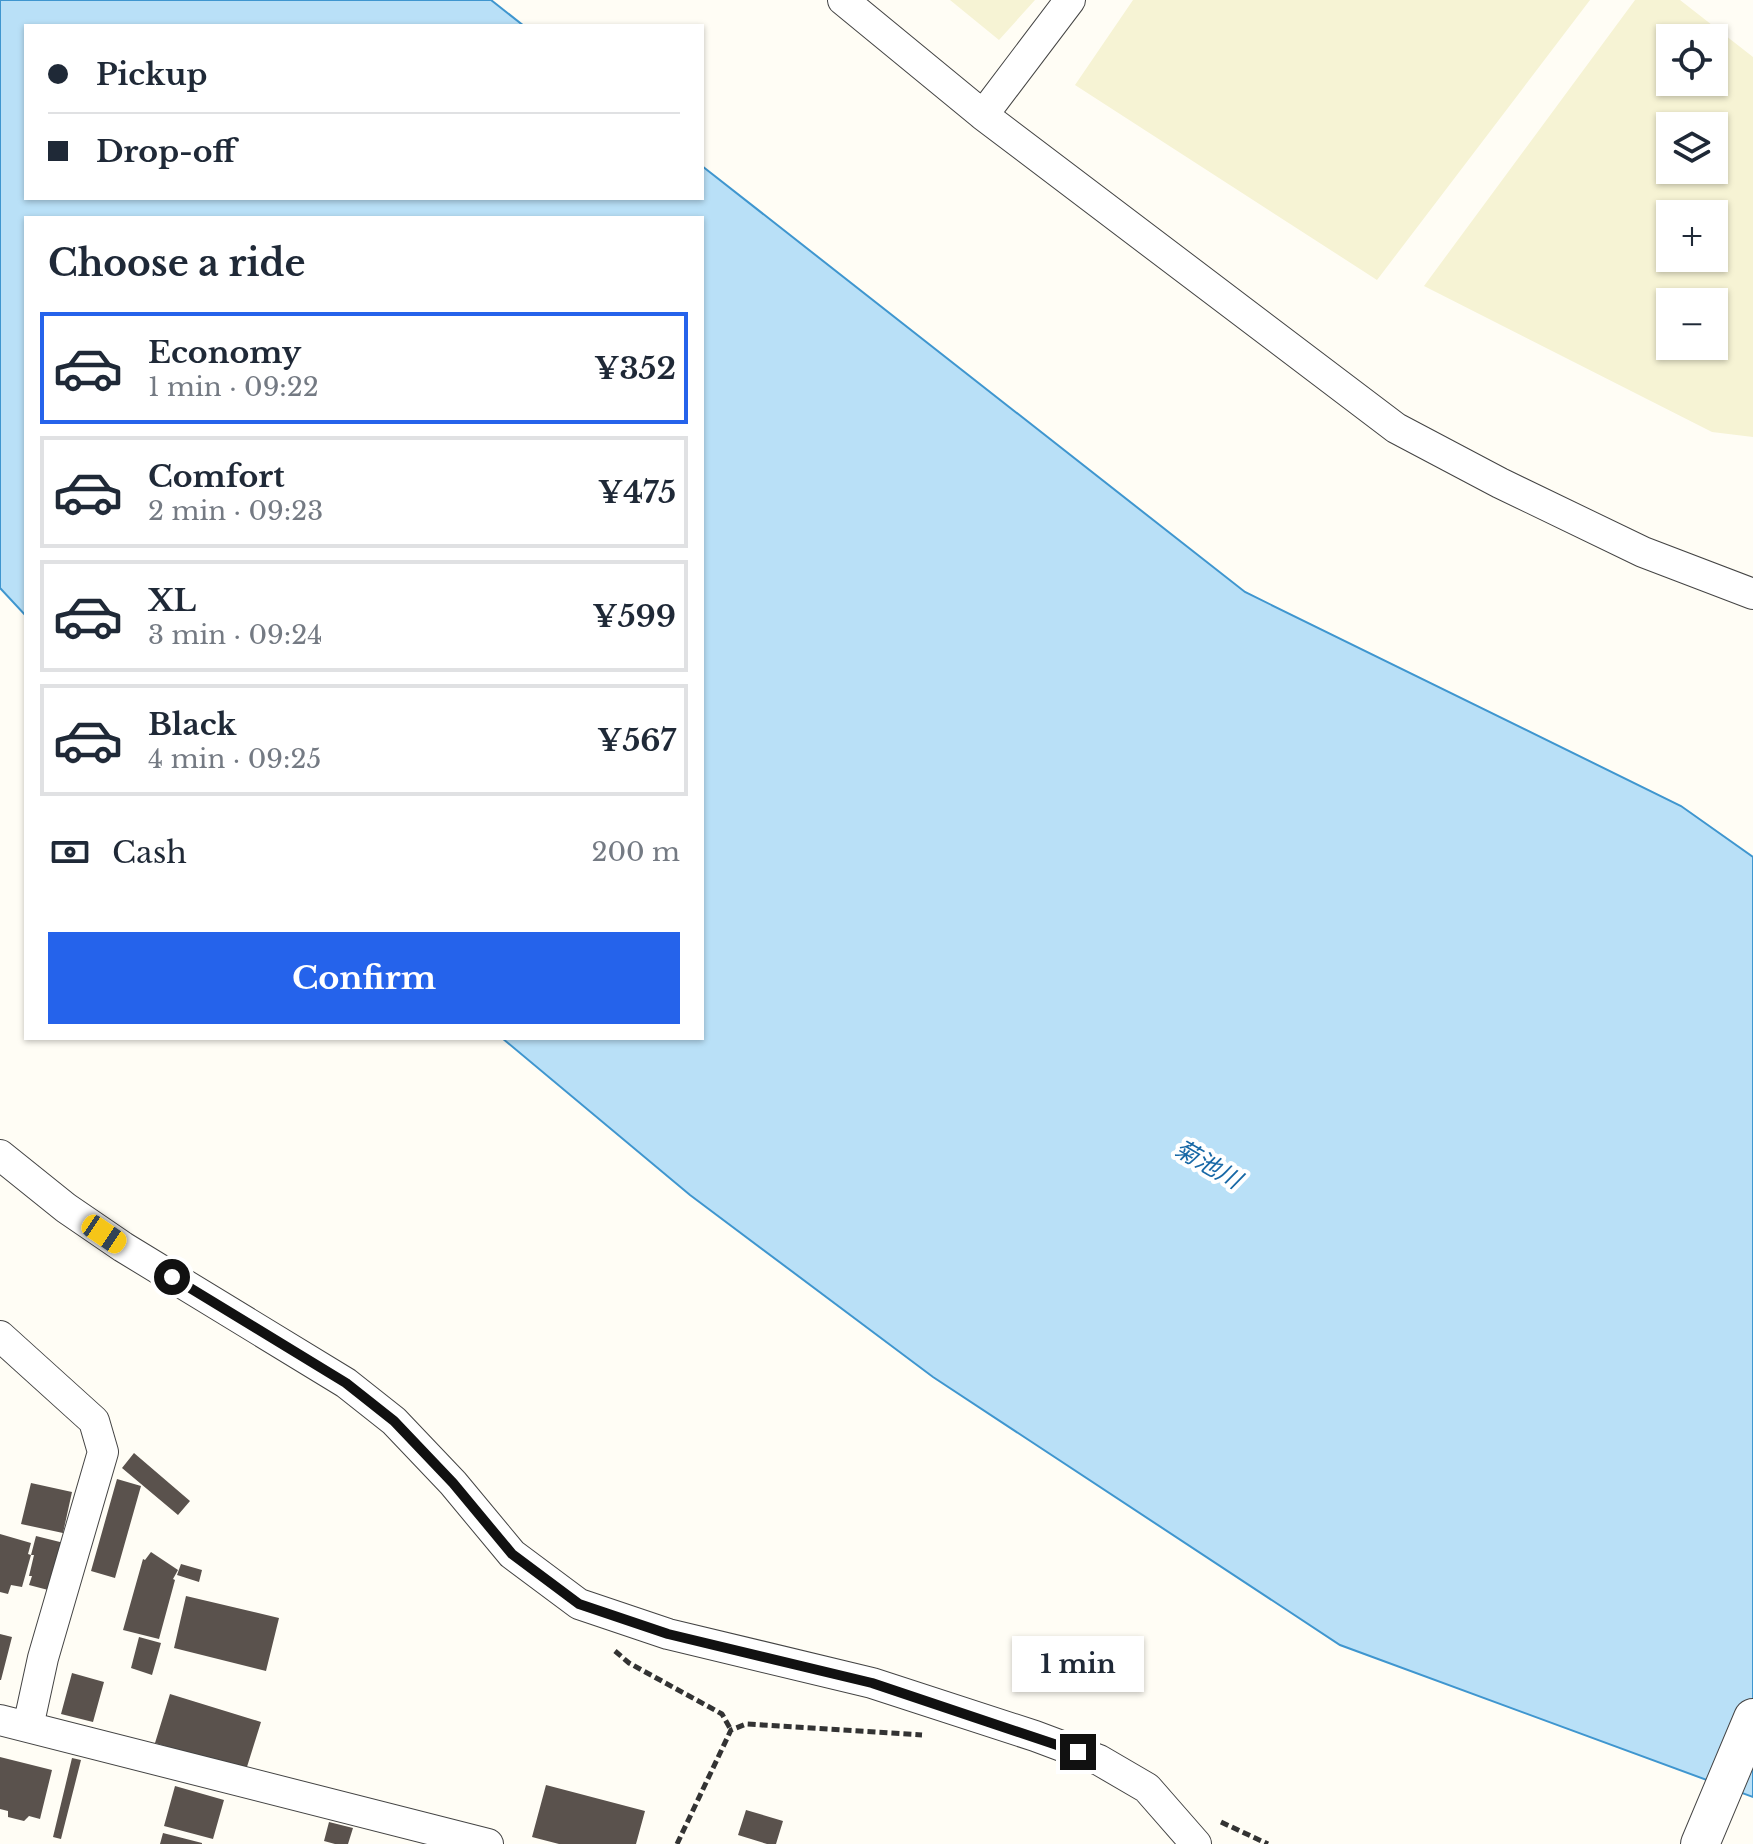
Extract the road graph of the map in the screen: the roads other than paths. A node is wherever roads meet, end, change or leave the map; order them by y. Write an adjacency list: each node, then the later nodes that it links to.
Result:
1 (843, 0): 3 (street)
2 (1070, 0): 3 (street)
3 (983, 115): 4 (street)
4 (1753, 594)
5 (0, 1155): 10 (street)
6 (0, 1336): 8 (street)
7 (1753, 1718): 11 (street)
8 (14, 1723): 9 (street)
9 (488, 1844)
10 (1196, 1844)
11 (1700, 1844)

